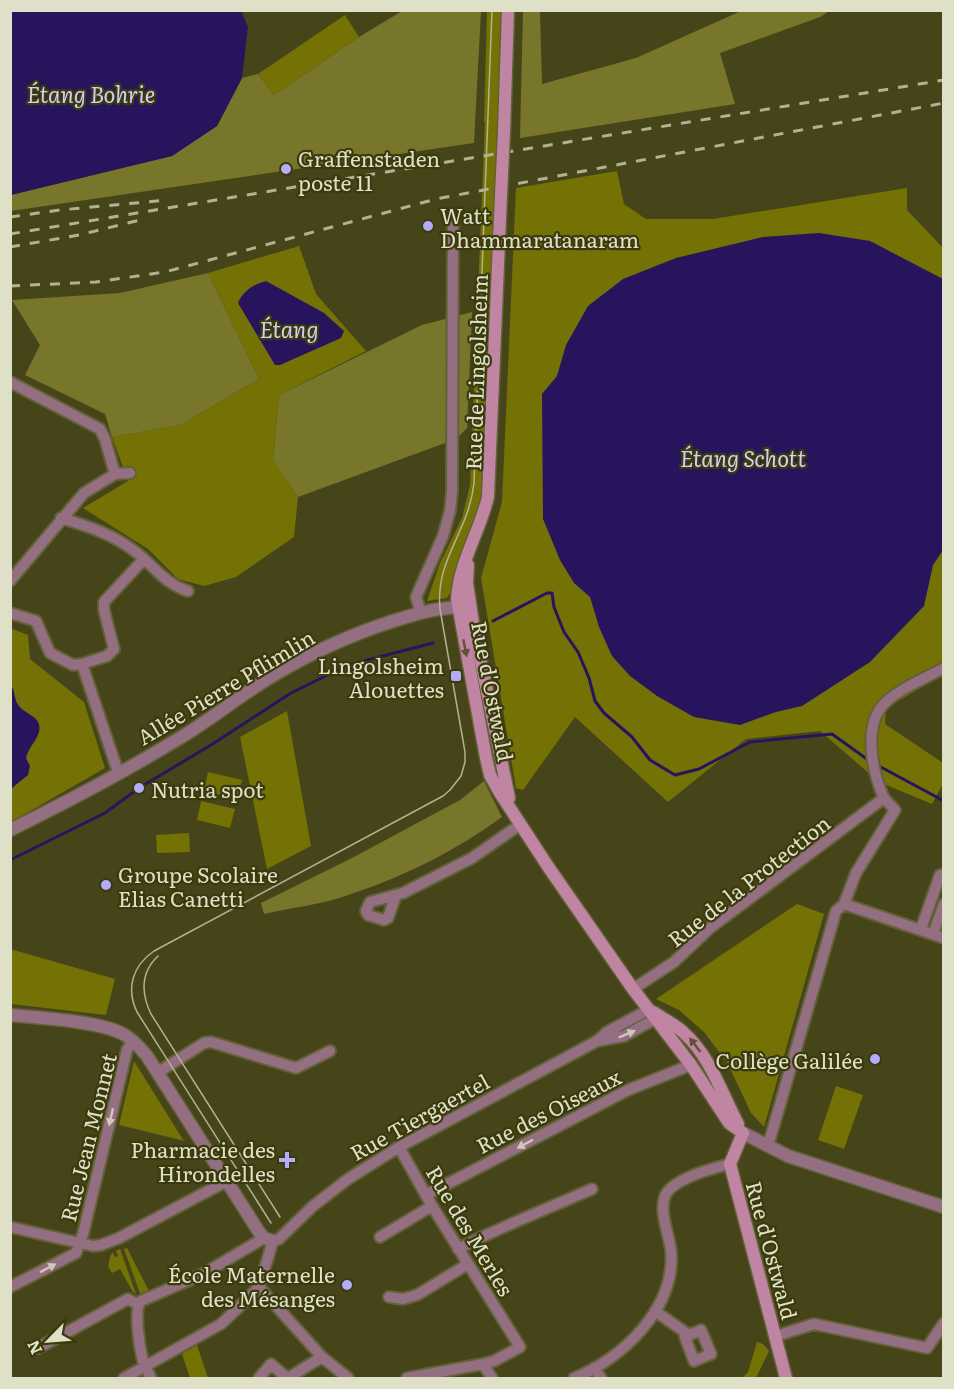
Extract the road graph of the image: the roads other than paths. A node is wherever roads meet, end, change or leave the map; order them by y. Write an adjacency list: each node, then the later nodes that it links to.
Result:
1 (508, 10): 10 (main road, Rue de Lingolsheim, bridge)
2 (453, 225): 12 (street, Rue de Lingolsheim)
3 (10, 382): 5 (street)
4 (130, 473): 5 (street)
5 (115, 474): 6 (street)
6 (62, 518): 7 (street); 8 (street)
7 (144, 559): 9 (street); 13 (street)
8 (10, 581)
9 (188, 591)
10 (464, 607): 12 (street, Allée Pierre Pflimlin); 17 (main road, Rue d'Ostwald)
11 (10, 613): 13 (street)
12 (420, 613): 15 (street, Allée Pierre Pflimlin)
13 (82, 664): 15 (street)
14 (944, 668): 16 (street)
15 (118, 772): 18 (street, Allée Pierre Pflimlin)
16 (884, 798): 21 (street); 25 (street, Rue de la Protection)
17 (520, 824): 20 (street); 25 (main road, Rue d'Ostwald)
18 (10, 830)
19 (942, 874): 23 (street)
20 (396, 895)
21 (844, 904): 23 (street); 33 (street)
22 (944, 904): 24 (street)
23 (921, 929): 24 (street)
24 (938, 936)
25 (633, 989): 27 (main road, Rue d'Ostwald)
26 (10, 1015): 28 (street)
27 (652, 1015): 30 (main road, Rue d'Ostwald); 32 (main road, Rue d'Ostwald, one-way to 27); 34 (street, Rue Tiergaertel)
28 (133, 1041): 31 (street); 44 (street, Rue Jean Monnet, one-way to 44)
29 (330, 1051): 31 (street)
30 (691, 1065): 32 (main road, Rue d'Ostwald); 38 (street, Rue des Oiseaux, one-way to 38)
31 (157, 1073): 36 (street)
32 (743, 1133): 33 (street); 35 (main road, Rue d'Ostwald)
33 (768, 1146): 40 (street)
34 (399, 1147): 38 (street, Rue des Merles); 43 (street, Rue Tiergaertel)
35 (730, 1164): 51 (street); 54 (main road, Rue d'Ostwald)
36 (227, 1182): 43 (street); 44 (street)
37 (592, 1189): 45 (street)
38 (426, 1195): 39 (street, Rue des Merles)
39 (432, 1206): 42 (street); 45 (street, Rue des Merles)
40 (944, 1207)
41 (10, 1227): 44 (street)
42 (380, 1237)
43 (268, 1240): 48 (street); 50 (street, Rue Tiergaertel)
44 (80, 1244): 47 (street, one-way to 44)
45 (459, 1249): 46 (street, Rue des Merles)
46 (468, 1264): 49 (street); 57 (street, Rue des Merles)
47 (10, 1287)
48 (259, 1287): 56 (street); 58 (street)
49 (392, 1296)
50 (137, 1305): 55 (street, Rue Tiergaertel); 58 (street)
51 (655, 1311): 53 (street); 59 (street)
52 (944, 1323): 54 (street)
53 (689, 1335)
54 (776, 1336): 69 (main road, Rue d'Ostwald)
55 (38, 1348)
56 (322, 1357): 63 (street); 64 (street)
57 (483, 1364): 65 (street); 66 (street)
58 (146, 1366): 60 (street); 61 (street)
59 (594, 1368): 67 (street); 68 (street)
60 (124, 1378)
61 (152, 1378)
62 (260, 1378): 63 (street)
63 (288, 1378)
64 (348, 1378)
65 (407, 1378)
66 (492, 1378)
67 (574, 1378)
68 (600, 1378)
69 (786, 1378)

